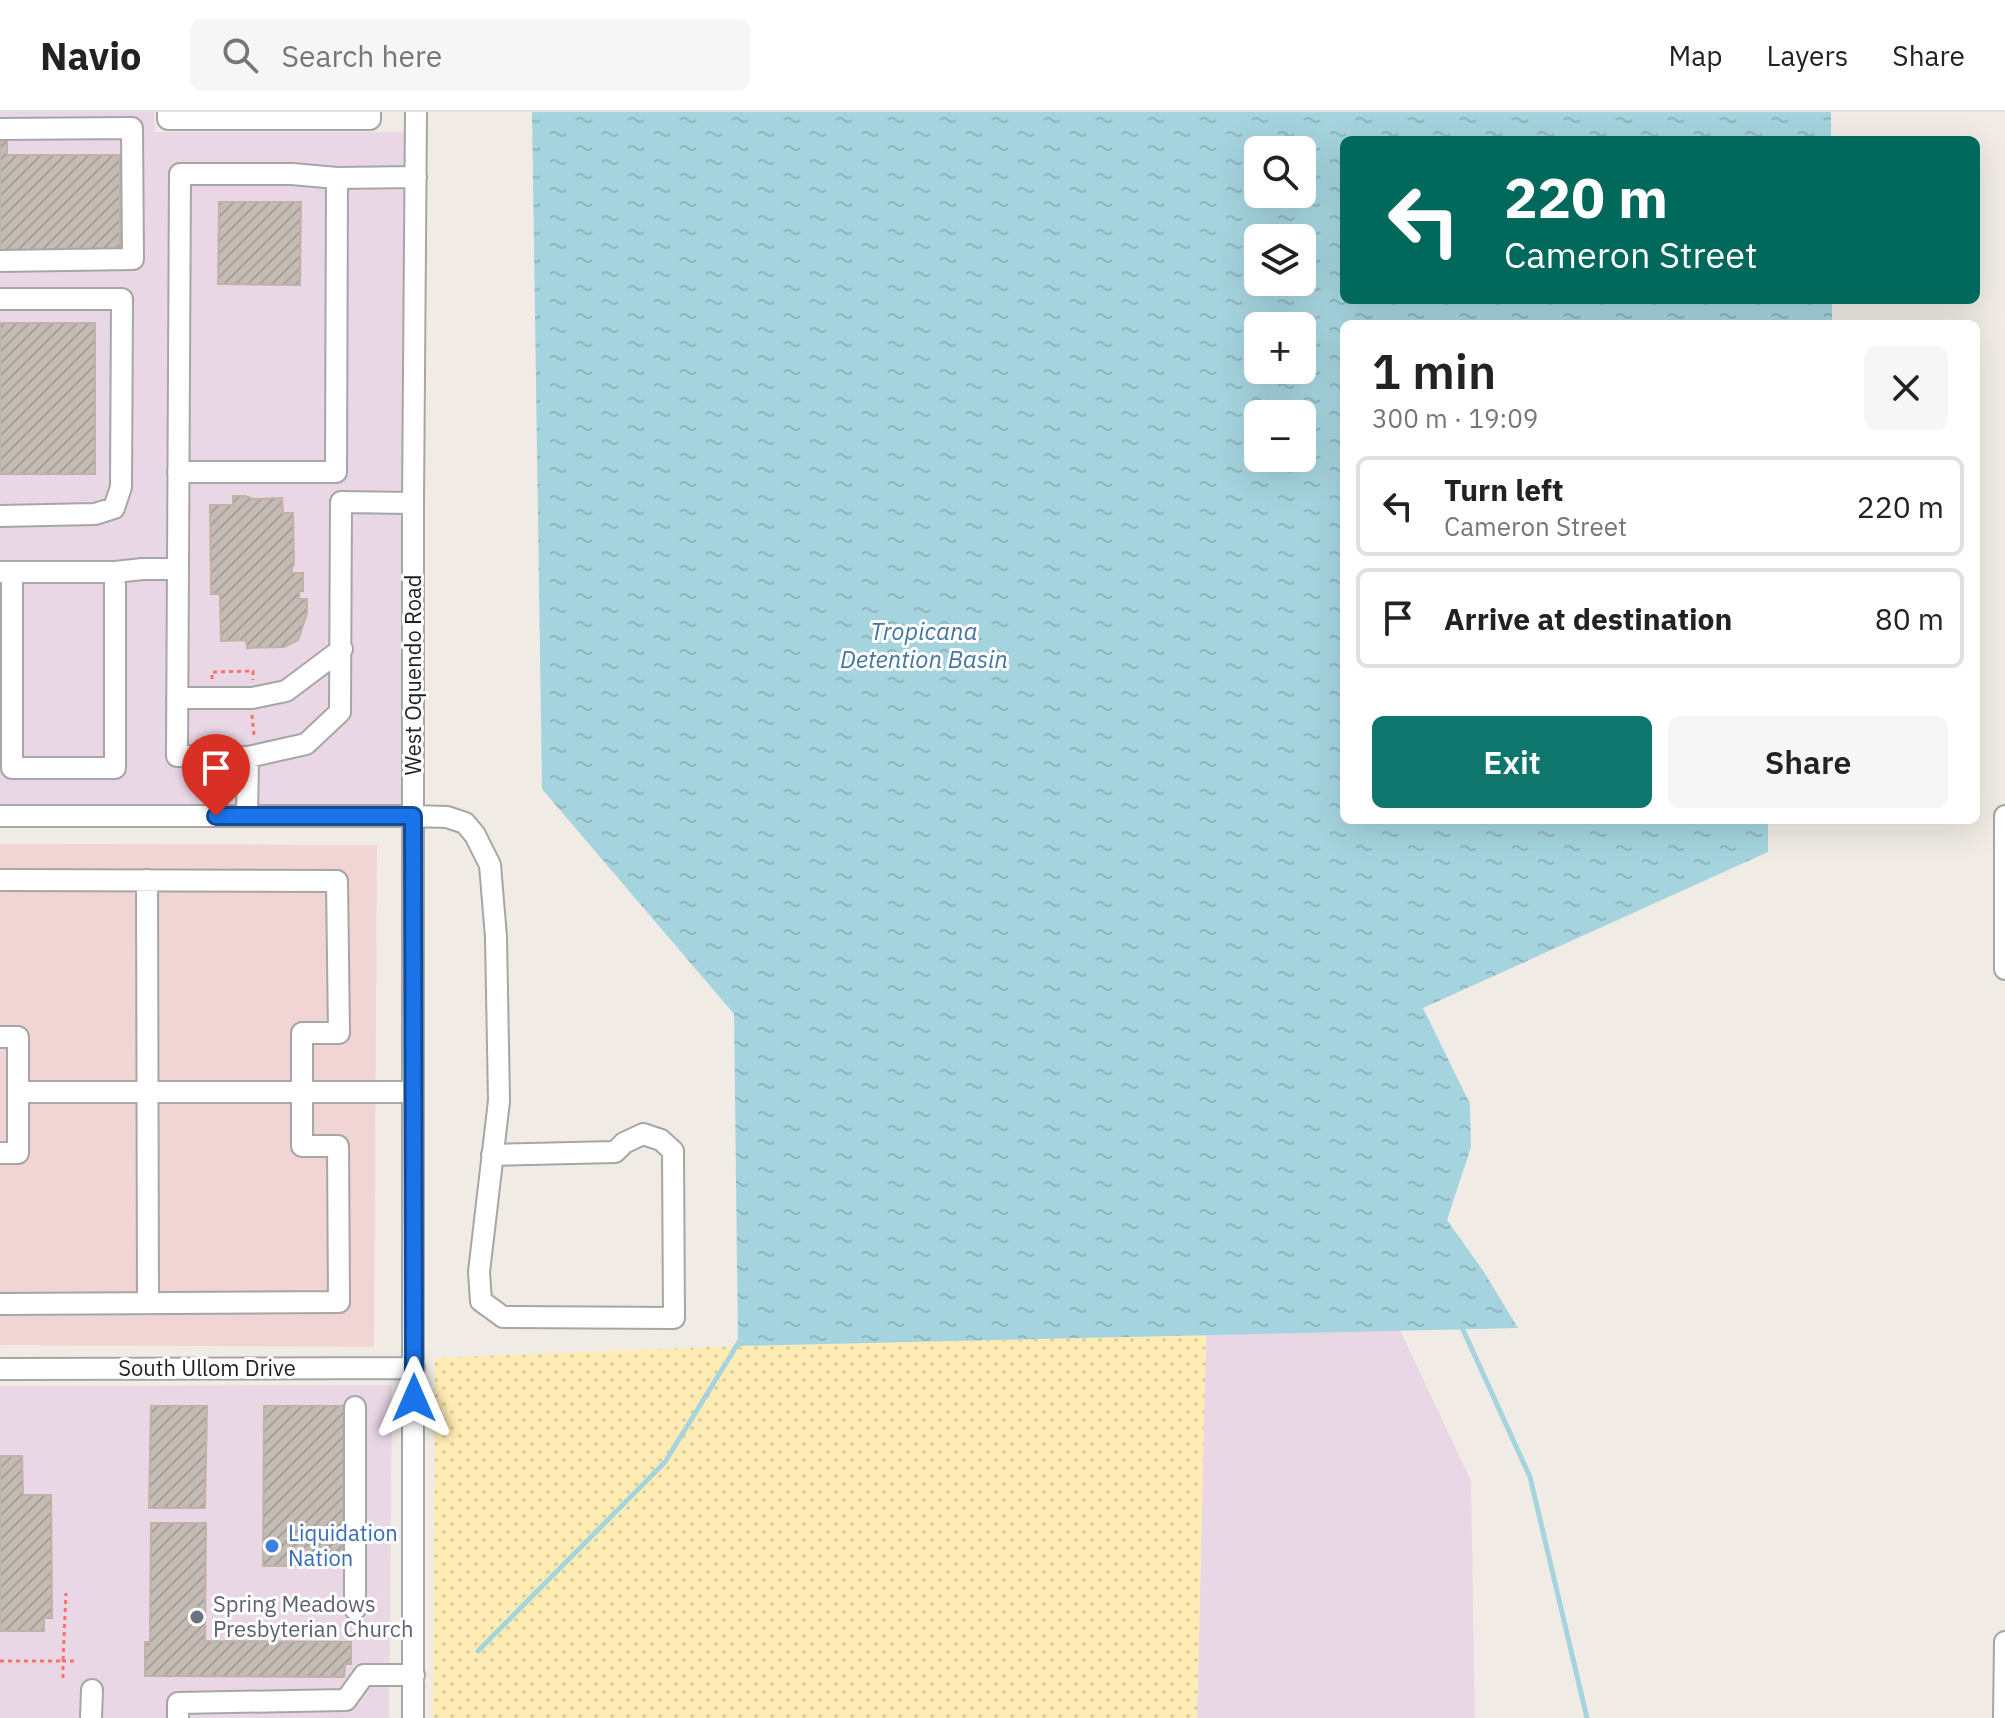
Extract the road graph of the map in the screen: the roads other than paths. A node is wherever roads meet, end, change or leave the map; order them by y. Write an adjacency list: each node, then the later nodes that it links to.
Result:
1 (168, 112): 2 (street)
2 (370, 112)
3 (416, 112): 6 (street, West Oquendo Road)
4 (46, 121): 5 (street); 8 (street)
5 (0, 129)
6 (416, 177): 7 (street); 11 (street, West Oquendo Road)
7 (337, 178): 10 (street); 10 (street)
8 (0, 261)
9 (0, 299): 12 (street)
10 (178, 472): 13 (street)
11 (413, 503): 16 (street); 21 (street, West Oquendo Road)
12 (0, 516)
13 (178, 569): 15 (street); 17 (street)
14 (6, 572): 15 (street); 15 (street)
15 (115, 572)
16 (342, 649): 17 (street); 18 (street)
17 (177, 698): 18 (street)
18 (248, 757): 20 (street)
19 (0, 816): 20 (street)
20 (247, 816): 21 (street)
21 (413, 816): 30 (street, West Oquendo Road); 32 (street)
22 (2005, 816): 25 (street)
23 (0, 880): 24 (street)
24 (147, 880): 27 (street); 29 (street)
25 (2005, 969)
26 (0, 1037): 28 (street)
27 (302, 1091): 29 (street); 30 (street); 33 (street)
28 (18, 1092): 29 (street); 31 (street)
29 (148, 1092): 33 (street)
30 (412, 1092): 35 (street, West Oquendo Road)
31 (0, 1153)
32 (492, 1155): 32 (street)
33 (148, 1303): 34 (street)
34 (0, 1304)
35 (414, 1368): 36 (street, South Ullom Drive); 40 (street, West Oquendo Road)
36 (0, 1369)
37 (355, 1407): 38 (street)
38 (355, 1609)
39 (2005, 1642): 45 (street)
40 (414, 1675): 43 (street); 44 (street, West Oquendo Road)
41 (92, 1690): 42 (street)
42 (91, 1718)
43 (178, 1718)
44 (413, 1718)
45 (2004, 1718)

